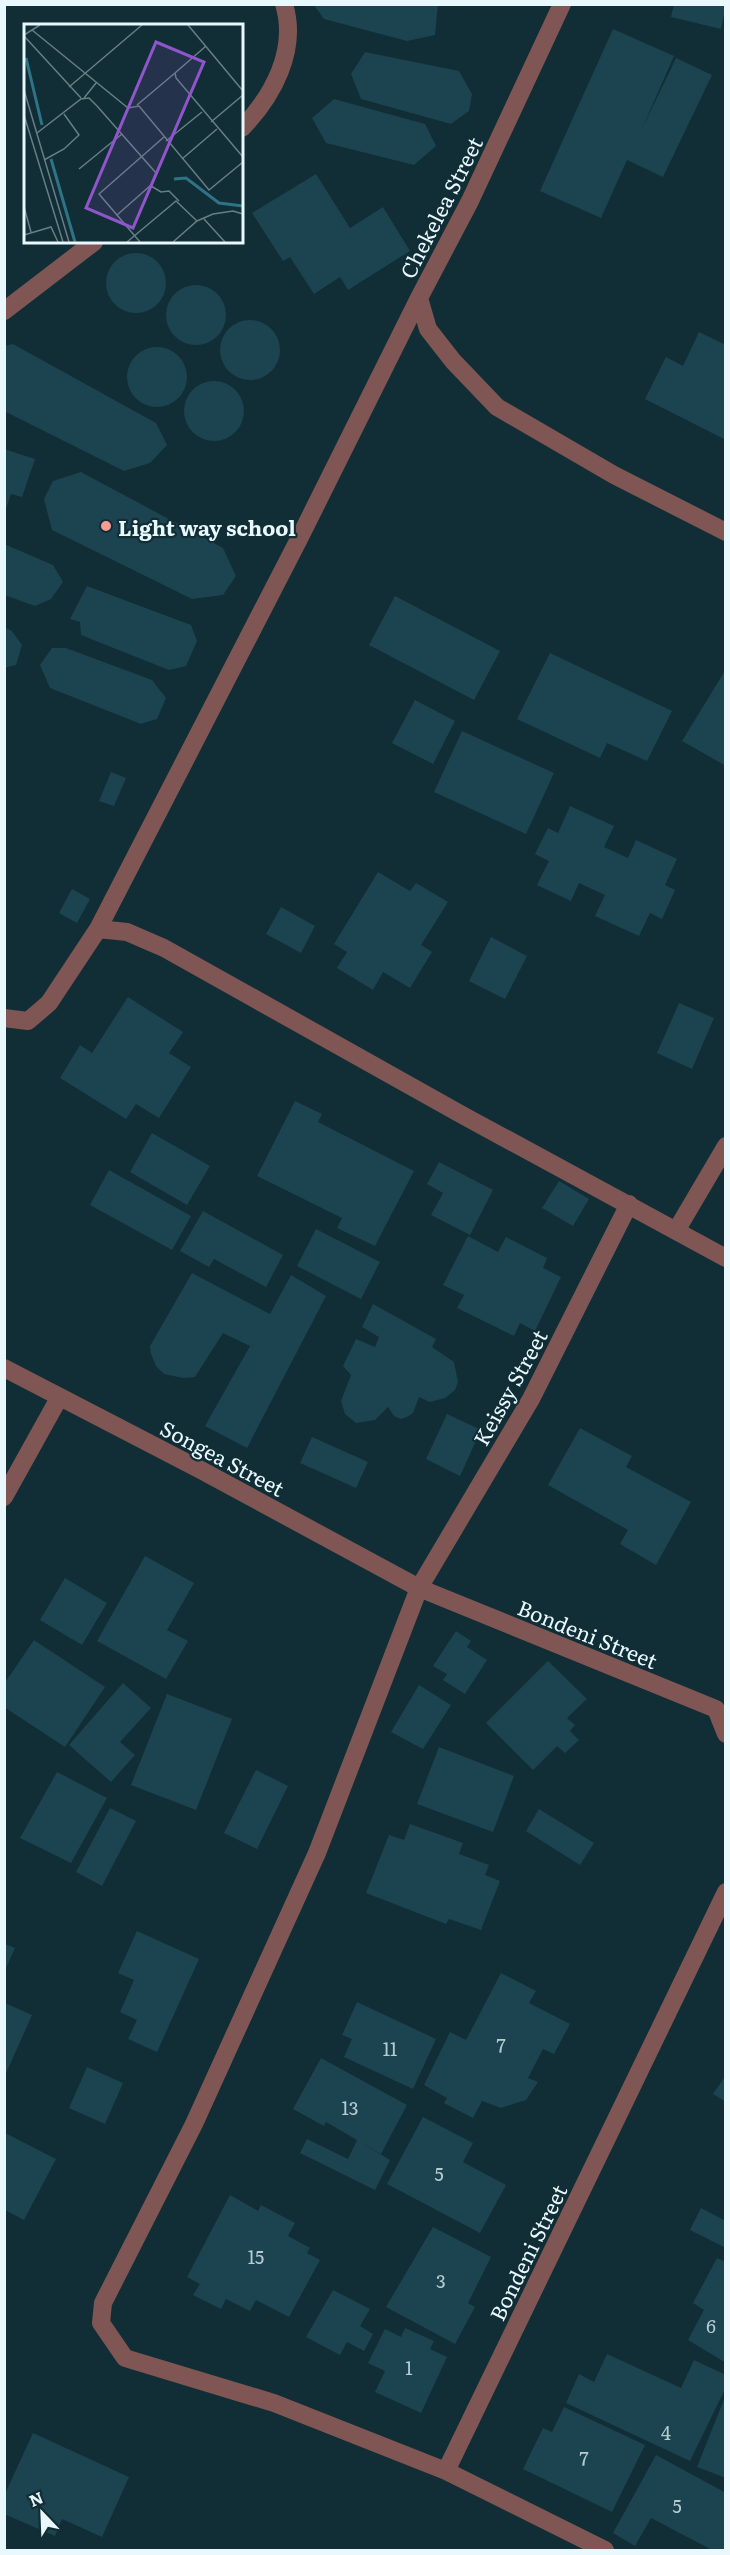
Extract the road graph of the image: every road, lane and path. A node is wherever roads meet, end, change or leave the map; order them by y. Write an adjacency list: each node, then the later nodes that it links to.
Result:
1 (284, 4): 3 (street)
2 (562, 4): 5 (street, Chekelea Street)
3 (243, 127)
4 (93, 243): 6 (street)
5 (419, 298): 7 (street, Chekelea Street); 8 (street)
6 (4, 311)
7 (726, 532)
8 (98, 929): 9 (street); 11 (street)
9 (4, 1018)
10 (726, 1146): 12 (street)
11 (629, 1204): 12 (street); 17 (street, Keissy Street)
12 (676, 1231): 13 (street)
13 (726, 1258)
14 (4, 1368): 15 (street, Songea Street)
15 (59, 1398): 16 (street); 17 (street, Songea Street)
16 (4, 1497)
17 (419, 1588): 18 (street, Bondeni Street); 20 (street, Keissy Street)
18 (726, 1734)
19 (725, 1898): 20 (street, Bondeni Street)
20 (446, 2471): 21 (street)
21 (605, 2550)

